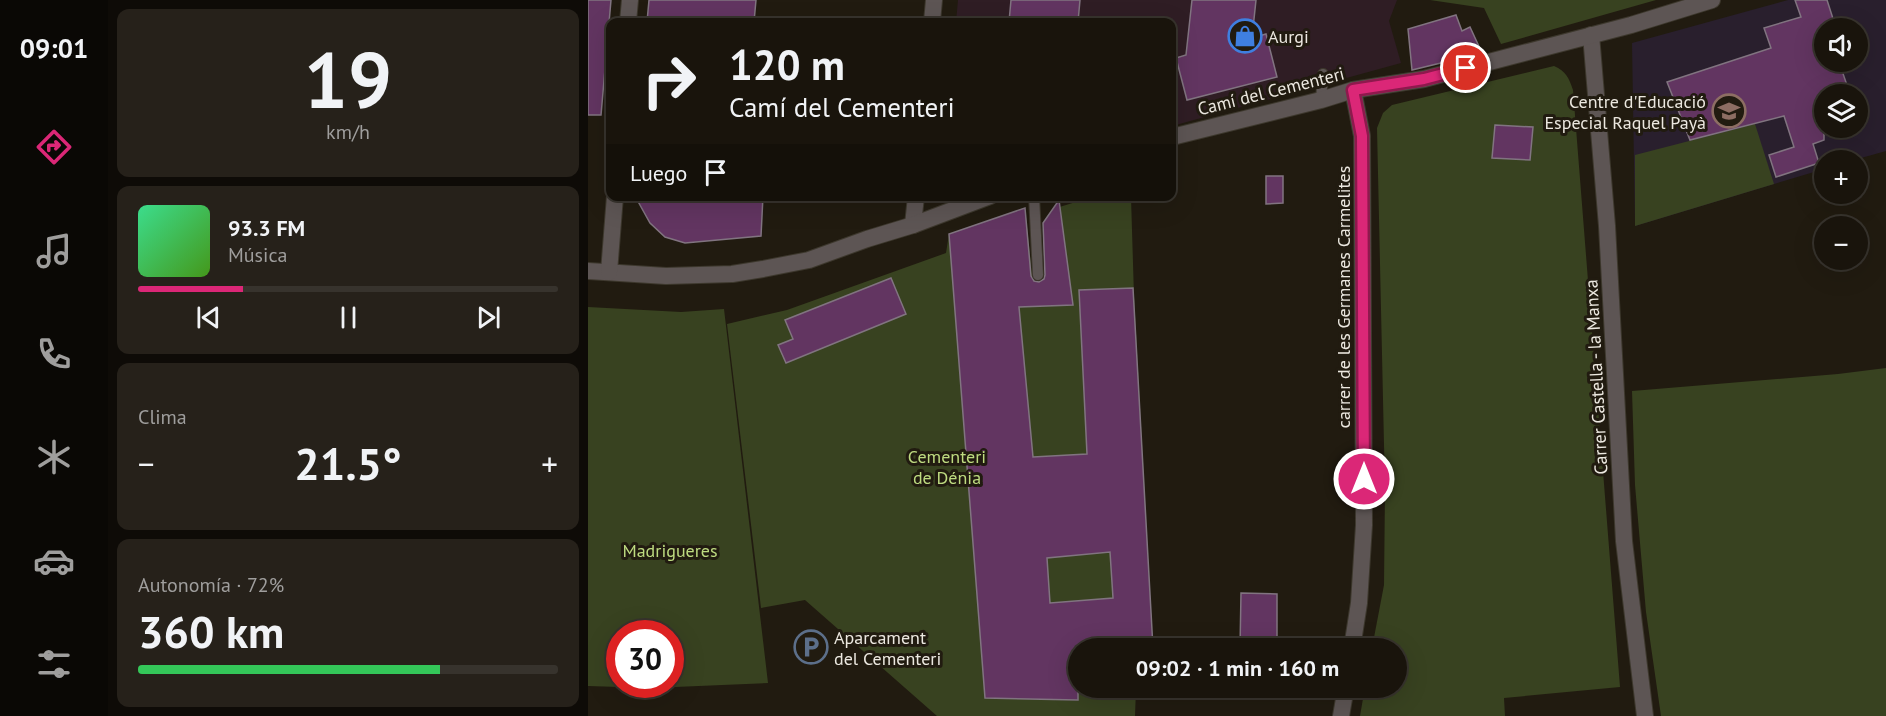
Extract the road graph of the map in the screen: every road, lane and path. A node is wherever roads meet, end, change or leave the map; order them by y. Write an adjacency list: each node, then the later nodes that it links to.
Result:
1 (630, 0): 4 (street)
2 (934, 0): 5 (street)
3 (1712, 0): 6 (street, Camí del Cementeri)
4 (628, 18)
5 (932, 18)
6 (1591, 35): 8 (street, Camí del Cementeri); 22 (street, Carrer Castella - la Manxa)
7 (1323, 74): 9 (lane)
8 (1353, 90): 9 (street, Camí del Cementeri); 19 (street, carrer de les Germanes Carmelites)
9 (1321, 100): 10 (street, Camí del Cementeri)
10 (1176, 135)
11 (615, 201): 17 (street)
12 (915, 201): 15 (street)
13 (977, 201): 15 (street)
14 (1034, 201): 18 (lane)
15 (913, 225): 17 (street)
16 (588, 271): 17 (street)
17 (609, 272)
18 (1038, 275)
19 (1353, 638)
20 (1344, 698): 21 (street)
21 (1341, 716)
22 (1645, 716)

